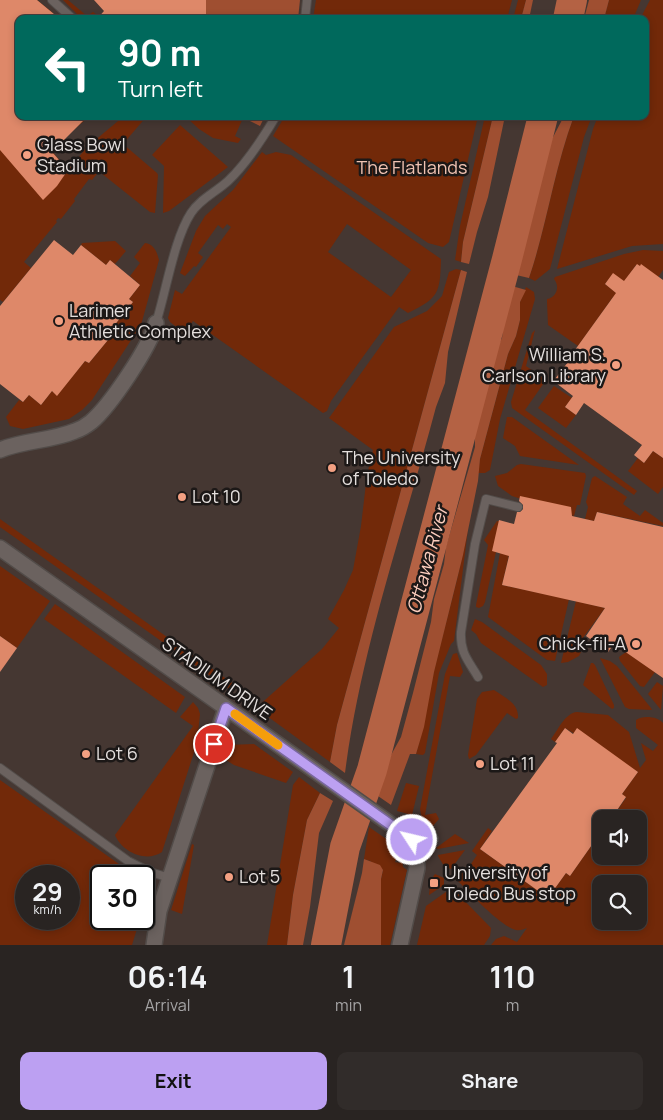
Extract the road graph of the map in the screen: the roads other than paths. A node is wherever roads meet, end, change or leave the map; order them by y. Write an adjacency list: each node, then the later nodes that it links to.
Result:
1 (52, 0): 3 (lane)
2 (306, 0): 4 (lane)
3 (69, 15)
4 (305, 15)
5 (273, 120): 6 (lane)
6 (156, 323): 7 (street)
7 (0, 450)
8 (518, 507): 10 (lane)
9 (0, 548): 11 (street, STADIUM DRIVE)
10 (478, 677)
11 (226, 708): 14 (street, STADIUM DRIVE); 15 (street)
12 (0, 768): 15 (lane)
13 (430, 839): 14 (street)
14 (414, 844): 17 (street)
15 (170, 878): 16 (street)
16 (154, 945)
17 (400, 945)

